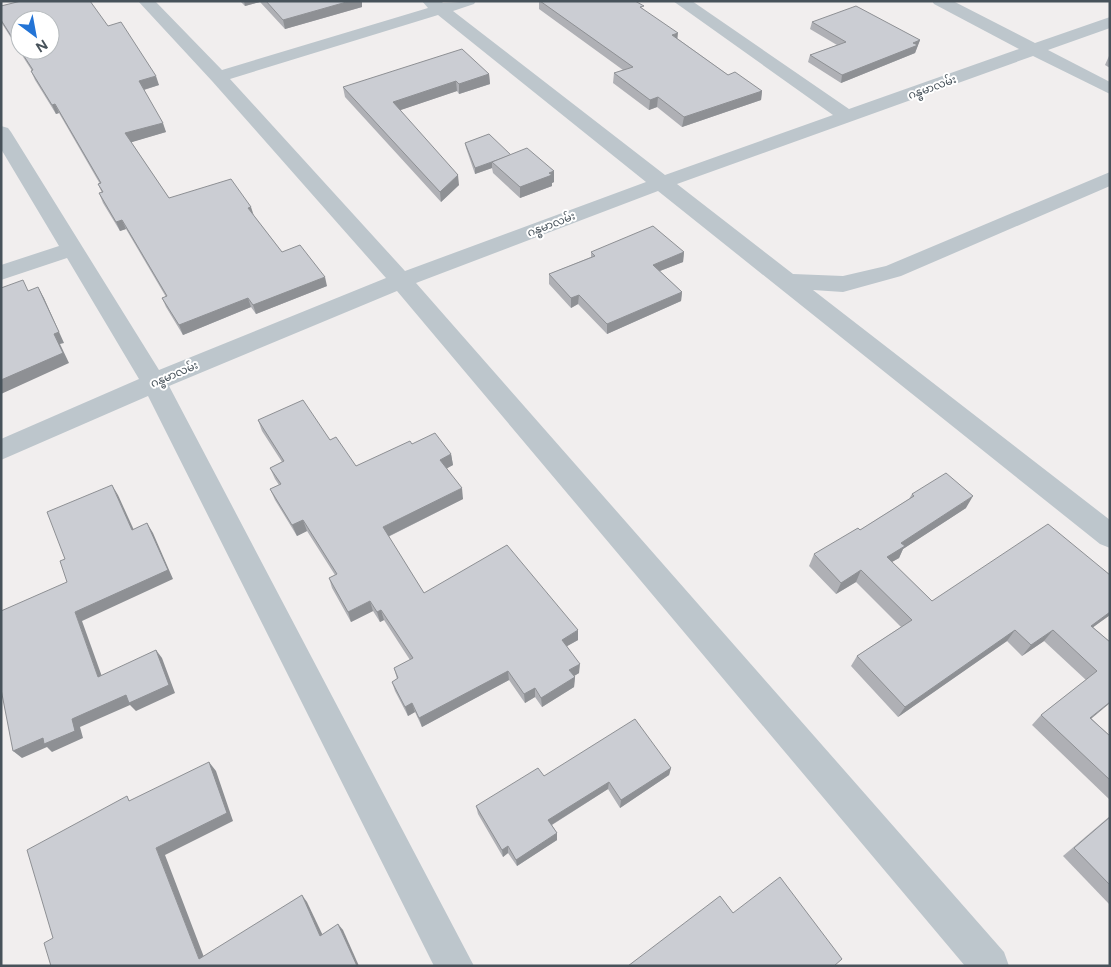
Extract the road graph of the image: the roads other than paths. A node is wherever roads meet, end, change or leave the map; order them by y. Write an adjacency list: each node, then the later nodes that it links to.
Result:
1 (146, 1): 8 (street)
2 (468, 1): 5 (street)
3 (681, 1): 10 (street)
4 (940, 1): 7 (street)
5 (436, 5): 8 (street); 13 (street)
6 (1110, 22): 7 (street, ဂန္ဓမာလမ်း)
7 (1034, 50): 9 (street); 10 (street, ဂန္ဓမာလမ်း)
8 (218, 77): 16 (street)
9 (1110, 89)
10 (848, 118): 13 (street, ဂန္ဓမာလမ်း)
11 (4, 141): 14 (street)
12 (1110, 178): 17 (street)
13 (662, 182): 16 (street, ဂန္ဓမာလမ်း); 17 (street)
14 (72, 249): 15 (street); 18 (street)
15 (1, 273)
16 (400, 280): 18 (street, ဂန္ဓမာလမ်း); 22 (street)
17 (784, 281): 20 (street)
18 (154, 382): 19 (street, ဂန္ဓမာလမ်း); 21 (street)
19 (1, 450)
20 (1110, 536)
21 (455, 966)
22 (990, 966)

